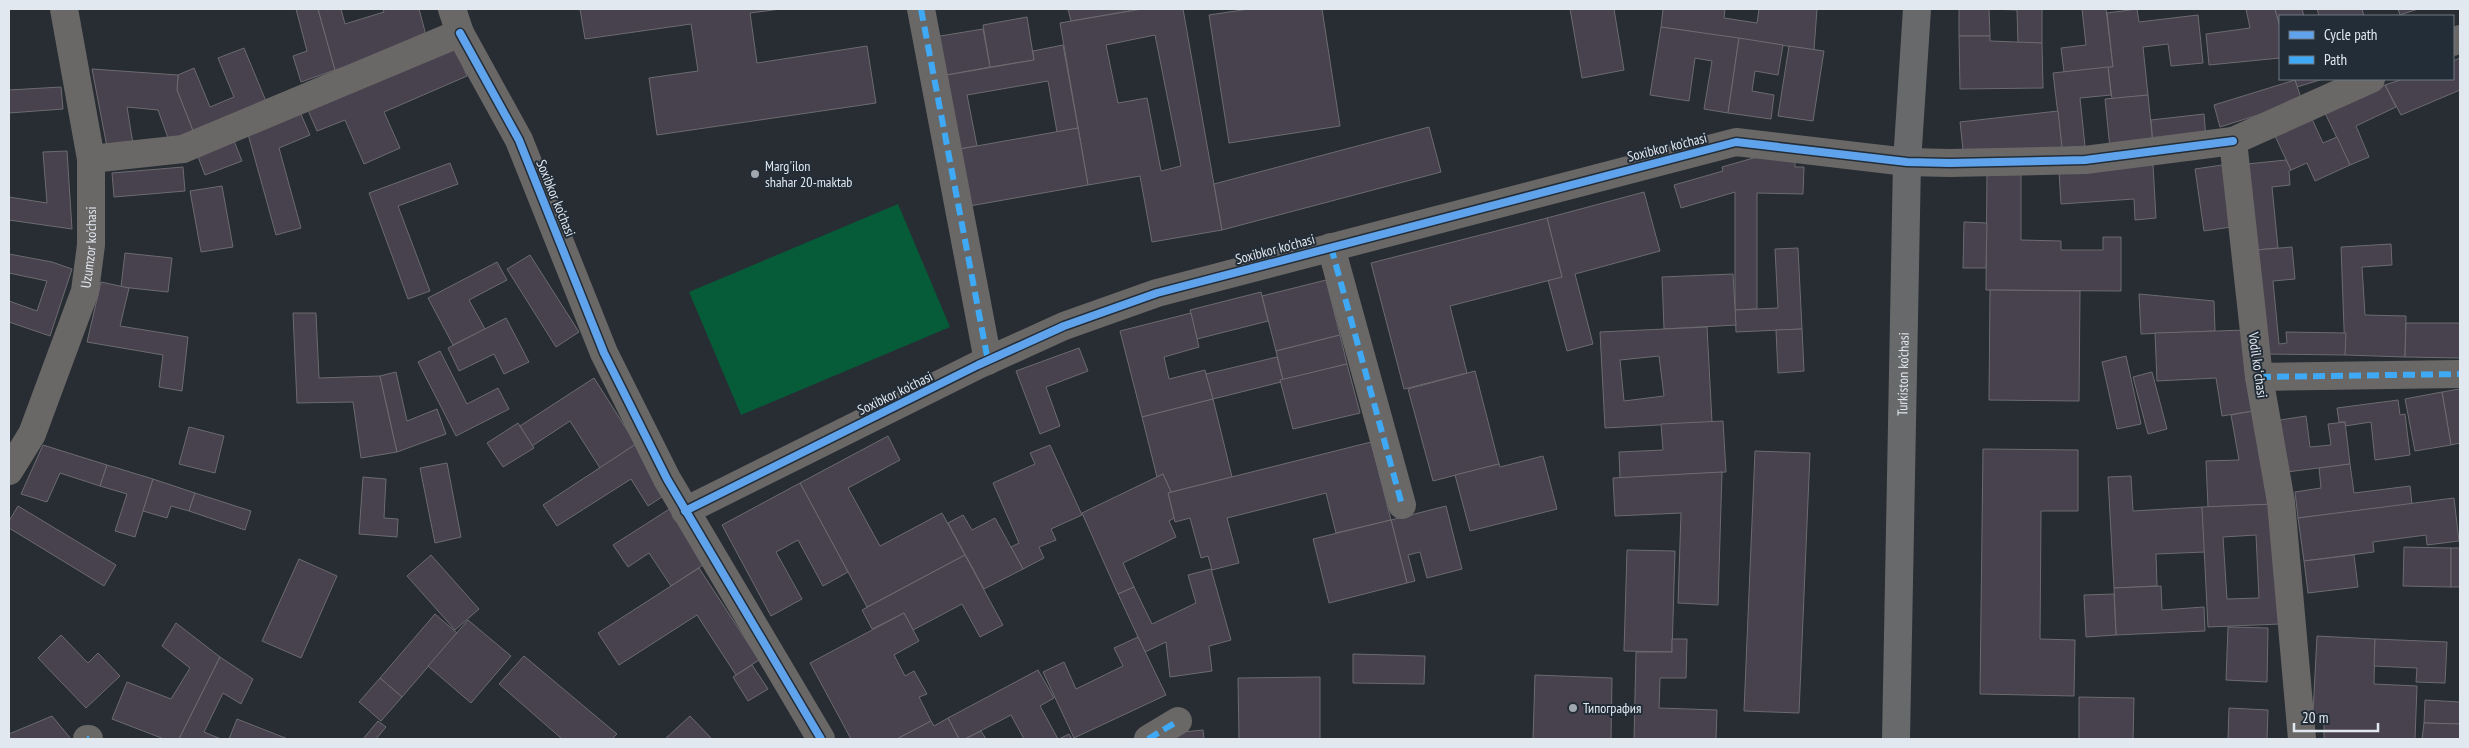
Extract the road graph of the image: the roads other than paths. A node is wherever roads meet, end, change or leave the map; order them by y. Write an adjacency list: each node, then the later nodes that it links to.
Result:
1 (64, 9): 7 (street, Uzumzor ko'chasi)
2 (921, 9): 10 (street)
3 (1916, 9): 8 (main road, Turkiston ko’chasi)
4 (456, 21): 7 (street, Soxibkor ko'chasi); 15 (street, Soxibkor ko'chasi)
5 (2369, 80): 6 (street)
6 (2233, 141): 8 (street, Soxibkor ko'chasi); 12 (street, Vodil koʻchasi)
7 (91, 158): 13 (street, Uzumzor ko'chasi)
8 (1907, 162): 9 (street, Soxibkor ko'chasi); 19 (main road, Turkiston ko’chasi)
9 (1330, 247): 10 (street, Soxibkor ko'chasi); 14 (street)
10 (988, 361): 15 (street, Soxibkor ko'chasi)
11 (2460, 374): 12 (street)
12 (2259, 376): 20 (street, Vodil koʻchasi)
13 (9, 470)
14 (1402, 505)
15 (685, 511): 17 (street, Soxibkor ko'chasi)
16 (1178, 721): 18 (street)
17 (820, 739)
18 (1148, 739)
19 (1896, 739)
20 (2302, 739)

